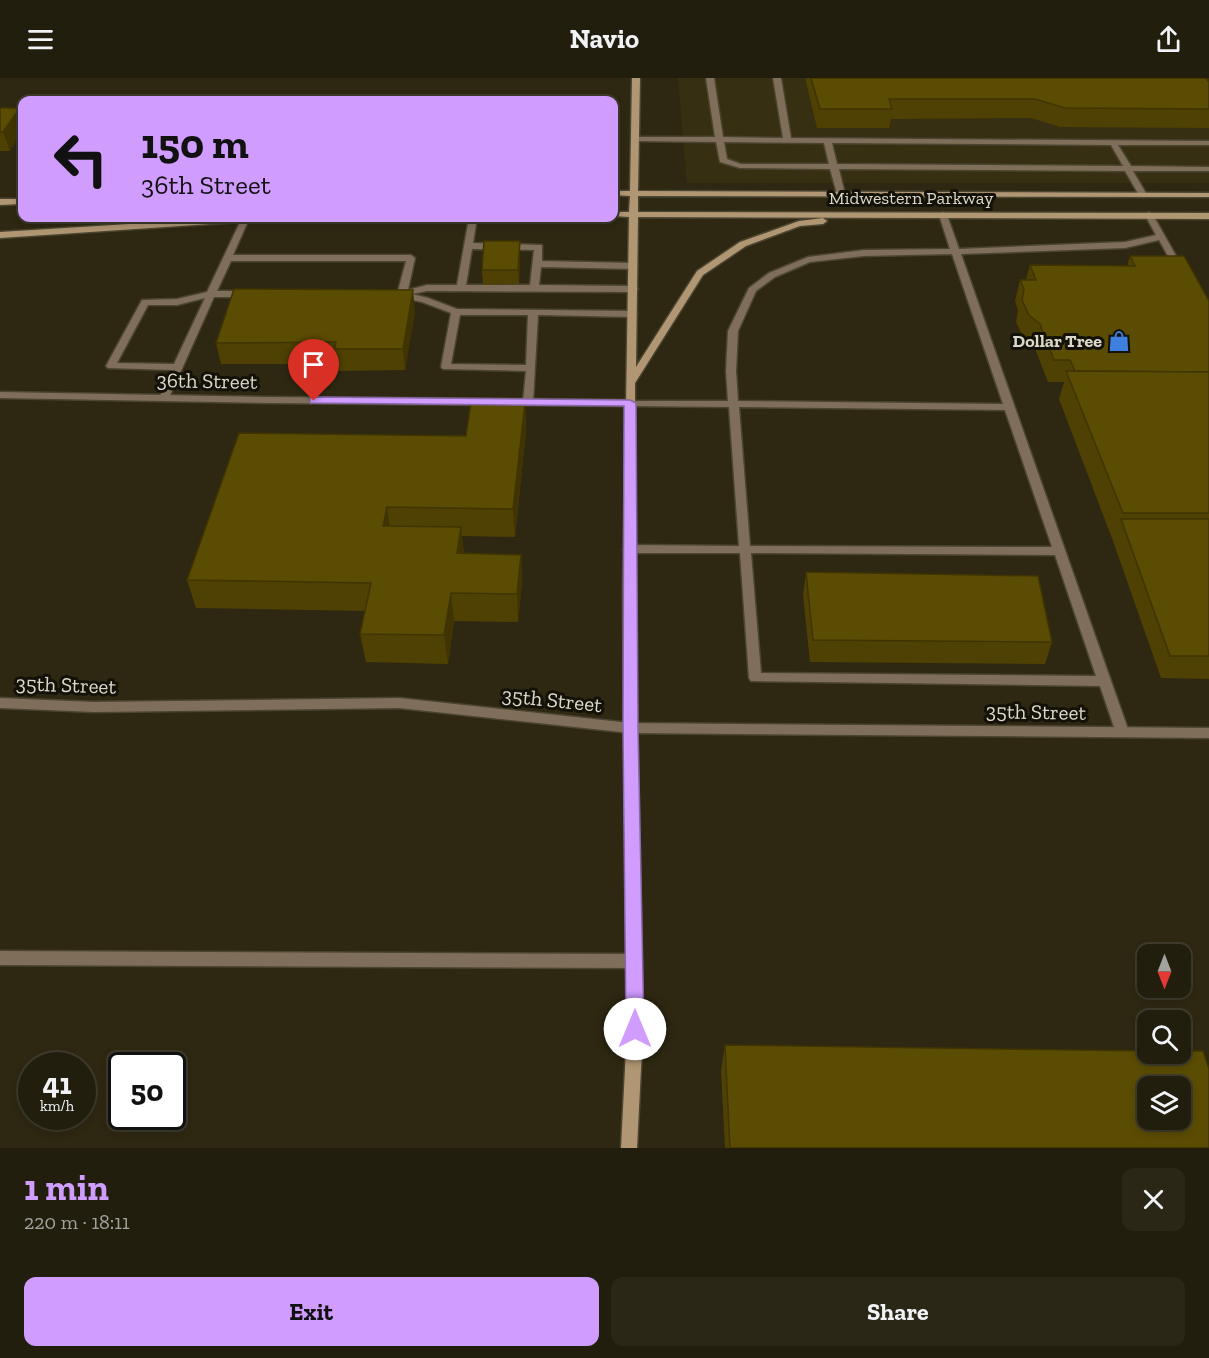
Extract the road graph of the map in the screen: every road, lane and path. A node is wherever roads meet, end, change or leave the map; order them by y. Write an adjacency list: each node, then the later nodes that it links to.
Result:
1 (636, 78): 4 (main road)
2 (710, 78): 5 (street)
3 (777, 78): 6 (street)
4 (636, 139): 5 (street); 14 (main road)
5 (718, 140): 6 (street); 10 (street)
6 (787, 140): 7 (street)
7 (827, 140): 8 (street); 10 (street)
8 (1113, 142): 9 (street); 11 (street)
9 (1209, 143)
10 (833, 166): 11 (street); 15 (street)
11 (1127, 168): 12 (street); 16 (street)
12 (1209, 169)
13 (618, 193): 14 (main road, Midwestern Parkway)
14 (635, 193): 15 (main road, Midwestern Parkway); 21 (main road)
15 (841, 194): 16 (main road, Midwestern Parkway)
16 (1143, 195): 17 (main road, Midwestern Parkway)
17 (1209, 195)
18 (0, 202): 19 (main road)
19 (18, 202)
20 (618, 214): 21 (main road, Midwestern Parkway)
21 (635, 214): 22 (main road, Midwestern Parkway); 35 (main road)
22 (865, 215): 23 (main road, Midwestern Parkway); 49 (main road)
23 (943, 215): 24 (main road, Midwestern Parkway); 32 (street)
24 (1149, 215): 25 (main road, Midwestern Parkway); 30 (street)
25 (1209, 216)
26 (199, 222): 29 (main road)
27 (244, 222): 33 (street)
28 (472, 222): 31 (street)
29 (0, 235)
30 (1161, 237): 32 (street); 36 (street)
31 (468, 246): 34 (street); 37 (street)
32 (955, 251): 54 (street); 55 (street)
33 (227, 258): 40 (street); 42 (street)
34 (537, 264): 35 (street); 38 (street)
35 (633, 266): 39 (main road)
36 (1186, 282)
37 (462, 288): 38 (street); 42 (street)
38 (534, 288): 39 (street)
39 (633, 289): 46 (main road)
40 (211, 294): 43 (street); 47 (street); 47 (street)
41 (382, 294): 42 (street)
42 (402, 294): 44 (street)
43 (256, 297)
44 (456, 312): 45 (street); 48 (street)
45 (533, 312): 46 (street); 48 (street)
46 (632, 314): 49 (main road)
47 (178, 367): 51 (street)
48 (531, 368): 52 (street)
49 (630, 383): 53 (main road)
50 (0, 395): 51 (street, 36th Street)
51 (164, 398): 52 (street, 36th Street)
52 (528, 402): 53 (street, 36th Street)
53 (630, 403): 54 (street, 36th Street); 56 (main road)
54 (733, 404): 55 (street, 36th Street); 57 (street)
55 (1010, 406): 58 (street)
56 (629, 549): 57 (street); 61 (main road)
57 (744, 550): 58 (street); 59 (street)
58 (1060, 551): 59 (street)
59 (1104, 681): 62 (street)
60 (0, 703): 61 (street, 35th Street)
61 (630, 728): 62 (street, 35th Street); 65 (main road)
62 (1122, 732): 63 (street, 35th Street)
63 (1209, 733)
64 (0, 958): 65 (street)
65 (634, 961): 66 (main road)
66 (629, 1148)

